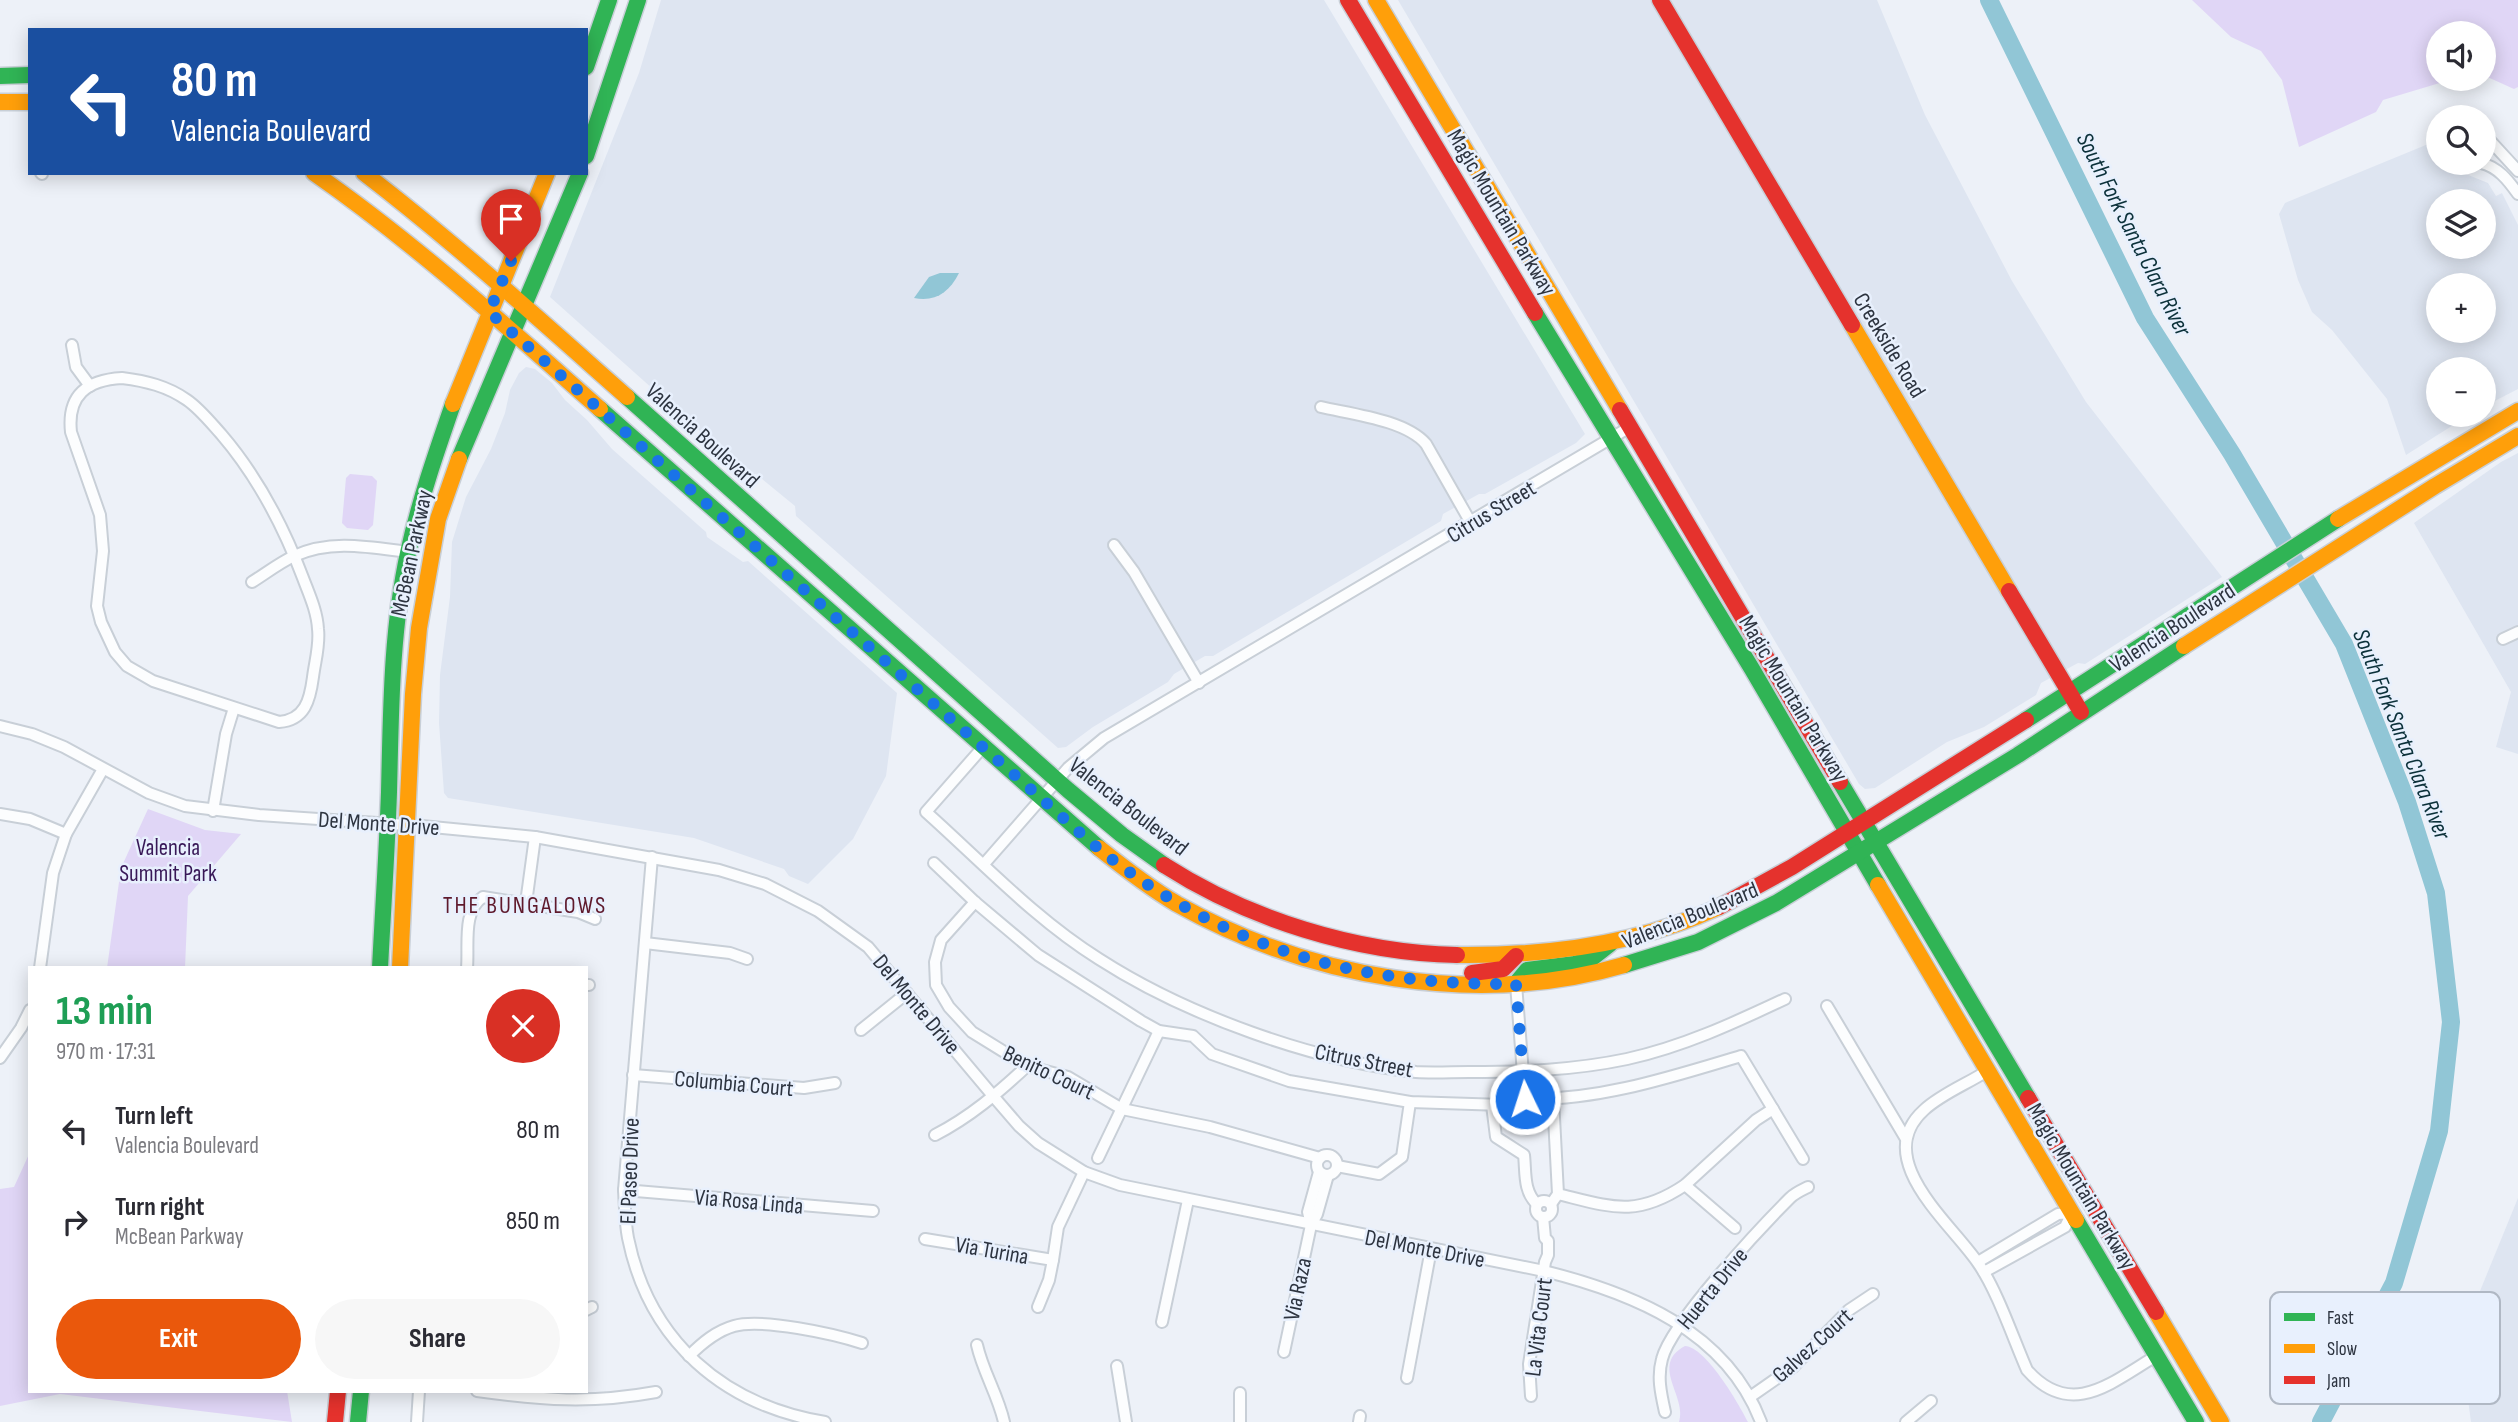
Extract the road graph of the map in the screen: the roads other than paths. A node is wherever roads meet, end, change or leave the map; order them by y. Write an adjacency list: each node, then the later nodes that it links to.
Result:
1 (609, 0): 7 (main road)
2 (638, 0): 14 (main road)
3 (1348, 0): 6 (main road, Magic Mountain Parkway)
4 (1376, 0): 12 (main road, Magic Mountain Parkway)
5 (1660, 0): 43 (main road, Creekside Road)
6 (1361, 22): 12 (main road); 34 (main road, Magic Mountain Parkway)
7 (588, 61)
8 (28, 75): 9 (main road)
9 (0, 76)
10 (0, 102): 11 (main road)
11 (28, 102)
12 (1439, 105): 32 (main road, Magic Mountain Parkway)
13 (2496, 148): 15 (street)
14 (588, 150)
15 (2500, 152): 16 (street); 18 (street)
16 (2496, 155)
17 (2496, 171): 23 (street)
18 (2518, 171)
19 (316, 175): 26 (main road, Valencia Boulevard)
20 (367, 175): 24 (main road, Valencia Boulevard)
21 (546, 175): 24 (main road, McBean Parkway)
22 (579, 175): 25 (main road, McBean Parkway)
23 (2518, 194)
24 (501, 284): 25 (main road, Valencia Boulevard); 26 (main road, McBean Parkway)
25 (524, 305): 27 (main road, McBean Parkway); 49 (main road, Valencia Boulevard)
26 (489, 312): 27 (main road, Valencia Boulevard); 37 (main road, McBean Parkway)
27 (512, 331): 47 (main road, Valencia Boulevard); 55 (main road, McBean Parkway)
28 (72, 345): 29 (street)
29 (90, 386): 38 (street); 44 (street)
30 (1321, 407): 35 (street)
31 (2518, 411): 43 (main road, Valencia Boulevard)
32 (1630, 427): 34 (street, Citrus Street); 53 (main road, Magic Mountain Parkway)
33 (2518, 436): 45 (main road, Valencia Boulevard)
34 (1611, 439): 35 (street, Citrus Street); 56 (main road, Magic Mountain Parkway)
35 (1471, 523): 42 (street, Citrus Street)
36 (1114, 545): 42 (street)
37 (408, 552): 38 (street); 54 (main road, McBean Parkway)
38 (294, 556): 39 (street); 44 (street)
39 (252, 582)
40 (2518, 632): 41 (street)
41 (2503, 639)
42 (1199, 682): 49 (street, Citrus Street)
43 (2069, 692): 45 (main road, Creekside Road); 53 (main road, Valencia Boulevard)
44 (234, 708): 51 (street)
45 (2081, 712): 59 (main road, Valencia Boulevard)
46 (0, 726): 48 (street, Del Monte Drive)
47 (983, 747): 50 (main road, Valencia Boulevard); 63 (street, Citrus Street)
48 (103, 769): 51 (street, Del Monte Drive); 57 (street)
49 (1057, 780): 50 (street, Citrus Street); 67 (main road, Valencia Boulevard)
50 (1041, 798): 63 (street, Citrus Street); 64 (main road, Valencia Boulevard)
51 (213, 811): 54 (street, Del Monte Drive)
52 (0, 814): 57 (street)
53 (1865, 821): 56 (main road, Valencia Boulevard); 59 (main road, Magic Mountain Parkway)
54 (388, 824): 55 (street, Del Monte Drive); 74 (main road, McBean Parkway)
55 (407, 825): 58 (street, Del Monte Drive); 75 (main road, McBean Parkway)
56 (1849, 832): 60 (main road, Magic Mountain Parkway); 69 (main road, Valencia Boulevard)
57 (66, 834): 73 (street)
58 (535, 837): 61 (street, Del Monte Drive); 66 (street)
59 (1875, 843): 60 (main road, Valencia Boulevard); 156 (main road, Magic Mountain Parkway)
60 (1859, 854): 78 (main road, Valencia Boulevard); 88 (main road, Magic Mountain Parkway)
61 (652, 857): 70 (street, El Paseo Drive); 79 (street, Del Monte Drive)
62 (934, 863): 65 (street)
63 (984, 864): 87 (street, Citrus Street)
64 (1147, 884): 67 (main road); 77 (main road, Valencia Boulevard)
65 (975, 902): 84 (street); 86 (street, Benito Court)
66 (526, 903): 68 (street); 76 (street)
67 (1244, 907): 71 (main road, Valencia Boulevard)
68 (595, 919)
69 (1613, 942): 71 (main road, Valencia Boulevard); 78 (main road)
70 (645, 943): 72 (street); 89 (street, El Paseo Drive)
71 (1516, 956): 77 (main road)
72 (747, 959)
73 (40, 966)
74 (380, 966)
75 (400, 966)
76 (467, 966)
77 (1448, 983): 78 (main road, Valencia Boulevard)
78 (1516, 984): 87 (street)
79 (907, 993): 83 (street); 91 (street, Del Monte Drive)
80 (1785, 999): 87 (street, Citrus Street)
81 (1827, 1006): 99 (street)
82 (28, 1014): 85 (street)
83 (862, 1030)
84 (1159, 1031): 94 (street); 95 (street)
85 (0, 1058)
86 (1027, 1066): 91 (street); 95 (street, Benito Court)
87 (1523, 1072): 93 (street)
88 (1987, 1072): 99 (street); 114 (main road, Magic Mountain Parkway)
89 (633, 1074): 90 (street, Columbia Court); 108 (street, El Paseo Drive)
90 (835, 1083)
91 (994, 1097): 98 (street); 104 (street, Del Monte Drive)
92 (1553, 1098): 93 (street); 96 (street); 109 (street)
93 (1525, 1099): 97 (street)
94 (1409, 1102): 103 (street); 111 (street)
95 (1122, 1109): 100 (street); 101 (street, Benito Court)
96 (1773, 1110): 102 (street); 106 (street)
97 (1521, 1124)
98 (935, 1135)
99 (1906, 1139): 121 (street)
100 (1098, 1158)
101 (1320, 1158): 103 (street); 105 (street)
102 (1804, 1159)
103 (1337, 1166): 105 (street)
104 (1084, 1172): 110 (street, Del Monte Drive); 120 (street)
105 (1323, 1173): 116 (street, Via Raza)
106 (1685, 1185): 109 (street); 117 (street)
107 (1808, 1187): 127 (street, Huerta Drive)
108 (624, 1190): 113 (street, Via Rosa Linda); 131 (street, El Paseo Drive)
109 (1558, 1194): 112 (street)
110 (1188, 1200): 116 (street, Del Monte Drive); 126 (street)
111 (1537, 1204): 112 (street); 115 (street)
112 (1551, 1204): 115 (street)
113 (873, 1211)
114 (2072, 1213): 121 (street); 123 (street); 132 (main road, Magic Mountain Parkway)
115 (1544, 1217): 122 (street, La Vita Court)
116 (1311, 1225): 119 (street, Del Monte Drive); 130 (street, Via Raza)
117 (1734, 1228)
118 (925, 1239): 120 (street, Via Turina)
119 (1431, 1249): 122 (street, Del Monte Drive); 134 (street)
120 (1053, 1260): 125 (street, Via Turina)
121 (1978, 1262): 123 (street)
122 (1544, 1271): 127 (street, Del Monte Drive); 141 (street, La Vita Court)
123 (1984, 1272): 132 (street)
124 (1873, 1294): 142 (street, Galvez Court)
125 (1038, 1307)
126 (1162, 1322)
127 (1680, 1324): 142 (street, Del Monte Drive); 144 (street, Huerta Drive)
128 (862, 1343): 131 (street)
129 (977, 1345): 150 (street)
130 (1284, 1352)
131 (689, 1356): 145 (street, El Paseo Drive)
132 (2157, 1356): 155 (main road, Magic Mountain Parkway)
133 (1117, 1366): 151 (street)
134 (1407, 1378)
135 (656, 1392): 139 (street)
136 (338, 1393): 146 (main road)
137 (361, 1393): 147 (main road)
138 (418, 1393): 148 (street)
139 (493, 1393)
140 (1240, 1393): 152 (street)
141 (1531, 1396)
142 (1750, 1397): 153 (street, Del Monte Drive)
143 (1931, 1401): 154 (street)
144 (1665, 1412)
145 (781, 1418): 149 (street, El Paseo Drive)
146 (335, 1422)
147 (358, 1422)
148 (417, 1422)
149 (825, 1422)
150 (1004, 1422)
151 (1126, 1422)
152 (1241, 1422)
153 (1761, 1422)
154 (1906, 1422)
155 (2196, 1422)
156 (2221, 1422)

